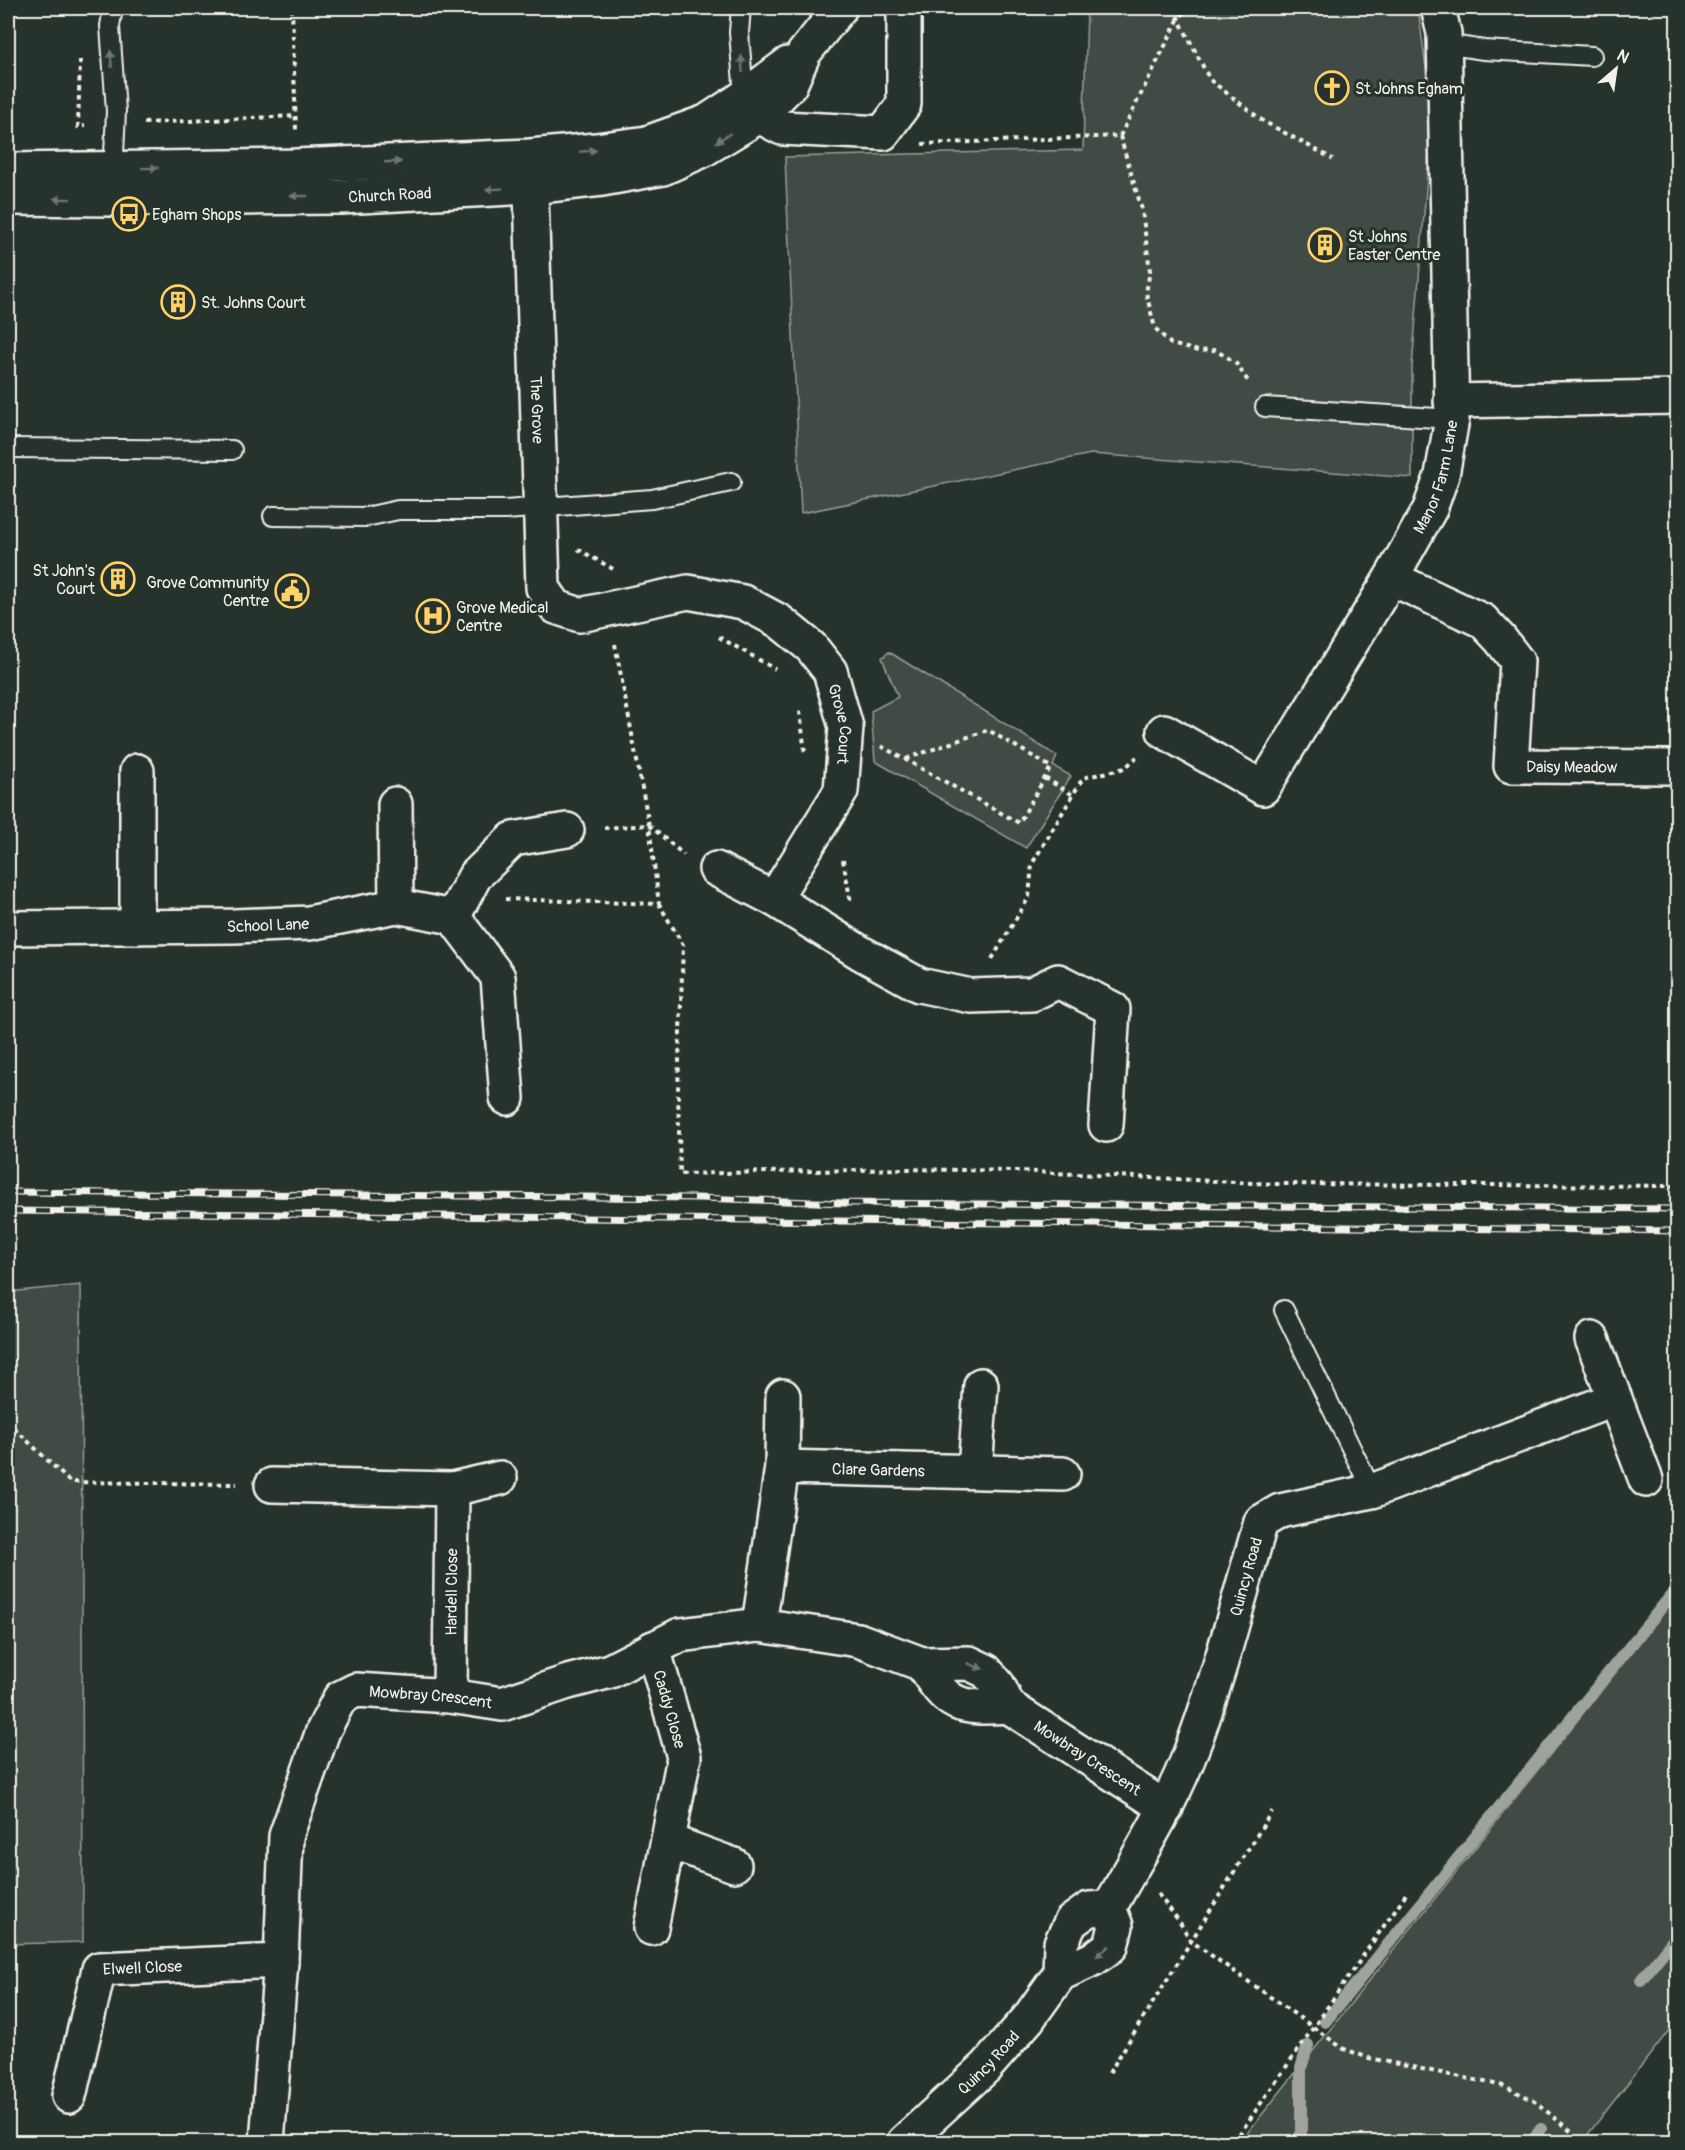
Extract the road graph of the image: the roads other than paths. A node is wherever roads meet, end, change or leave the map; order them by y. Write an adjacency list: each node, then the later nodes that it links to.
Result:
1 (113, 8): 11 (lane, one-way to 1)
2 (741, 8): 8 (lane, one-way to 2)
3 (840, 8): 8 (street, Church Road)
4 (904, 8): 8 (street)
5 (1438, 8): 6 (street, Manor Farm Lane)
6 (1444, 44): 7 (lane); 15 (street, Manor Farm Lane)
7 (1592, 56)
8 (752, 106): 10 (street, Church Road)
9 (8, 170): 11 (street, Church Road)
10 (530, 171): 11 (street, Church Road); 20 (street, The Grove)
11 (113, 184): 12 (street, Church Road, one-way to 12)
12 (8, 198)
13 (1677, 397): 15 (street)
14 (1265, 407): 15 (lane)
15 (1451, 410): 21 (street, Manor Farm Lane)
16 (8, 448): 17 (lane)
17 (232, 450)
18 (731, 482): 20 (lane)
19 (273, 516): 20 (lane)
20 (542, 517): 22 (street, The Grove)
21 (1391, 578): 23 (street, Manor Farm Lane); 24 (street, Daisy Meadow)
22 (608, 608): 29 (street, Grove Court)
23 (1164, 731)
24 (1674, 767)
25 (137, 771): 32 (street)
26 (395, 804): 30 (street)
27 (567, 830): 31 (street)
28 (716, 869): 29 (street)
29 (774, 899): 35 (street)
30 (396, 906): 31 (street, School Lane); 32 (street, School Lane)
31 (453, 917): 34 (street)
32 (137, 927): 33 (street, School Lane)
33 (8, 928)
34 (507, 1098)
35 (1106, 1125)
36 (1284, 1310): 48 (lane)
37 (1592, 1339): 40 (street)
38 (981, 1385): 42 (street)
39 (783, 1396): 41 (street)
40 (1615, 1399): 45 (street); 48 (street, Quincy Road)
41 (782, 1467): 42 (street, Clare Gardens); 49 (street)
42 (975, 1471): 43 (street, Clare Gardens)
43 (1063, 1474)
44 (500, 1478): 47 (street)
45 (1646, 1480)
46 (272, 1485): 47 (street)
47 (452, 1489): 51 (street, Hardell Close)
48 (1372, 1491): 52 (street, Quincy Road)
49 (759, 1625): 50 (street, Mowbray Crescent); 52 (street, Mowbray Crescent)
50 (653, 1648): 51 (street, Mowbray Crescent); 53 (street, Caddy Close)
51 (450, 1696): 56 (street, Mowbray Crescent)
52 (1166, 1808): 59 (street, Quincy Road)
53 (668, 1841): 54 (street); 55 (street, Caddy Close)
54 (734, 1865)
55 (651, 1928)
56 (281, 1961): 57 (street, Elwell Close); 58 (street, Mowbray Crescent)
57 (69, 2096)
58 (267, 2142)
59 (904, 2142)

